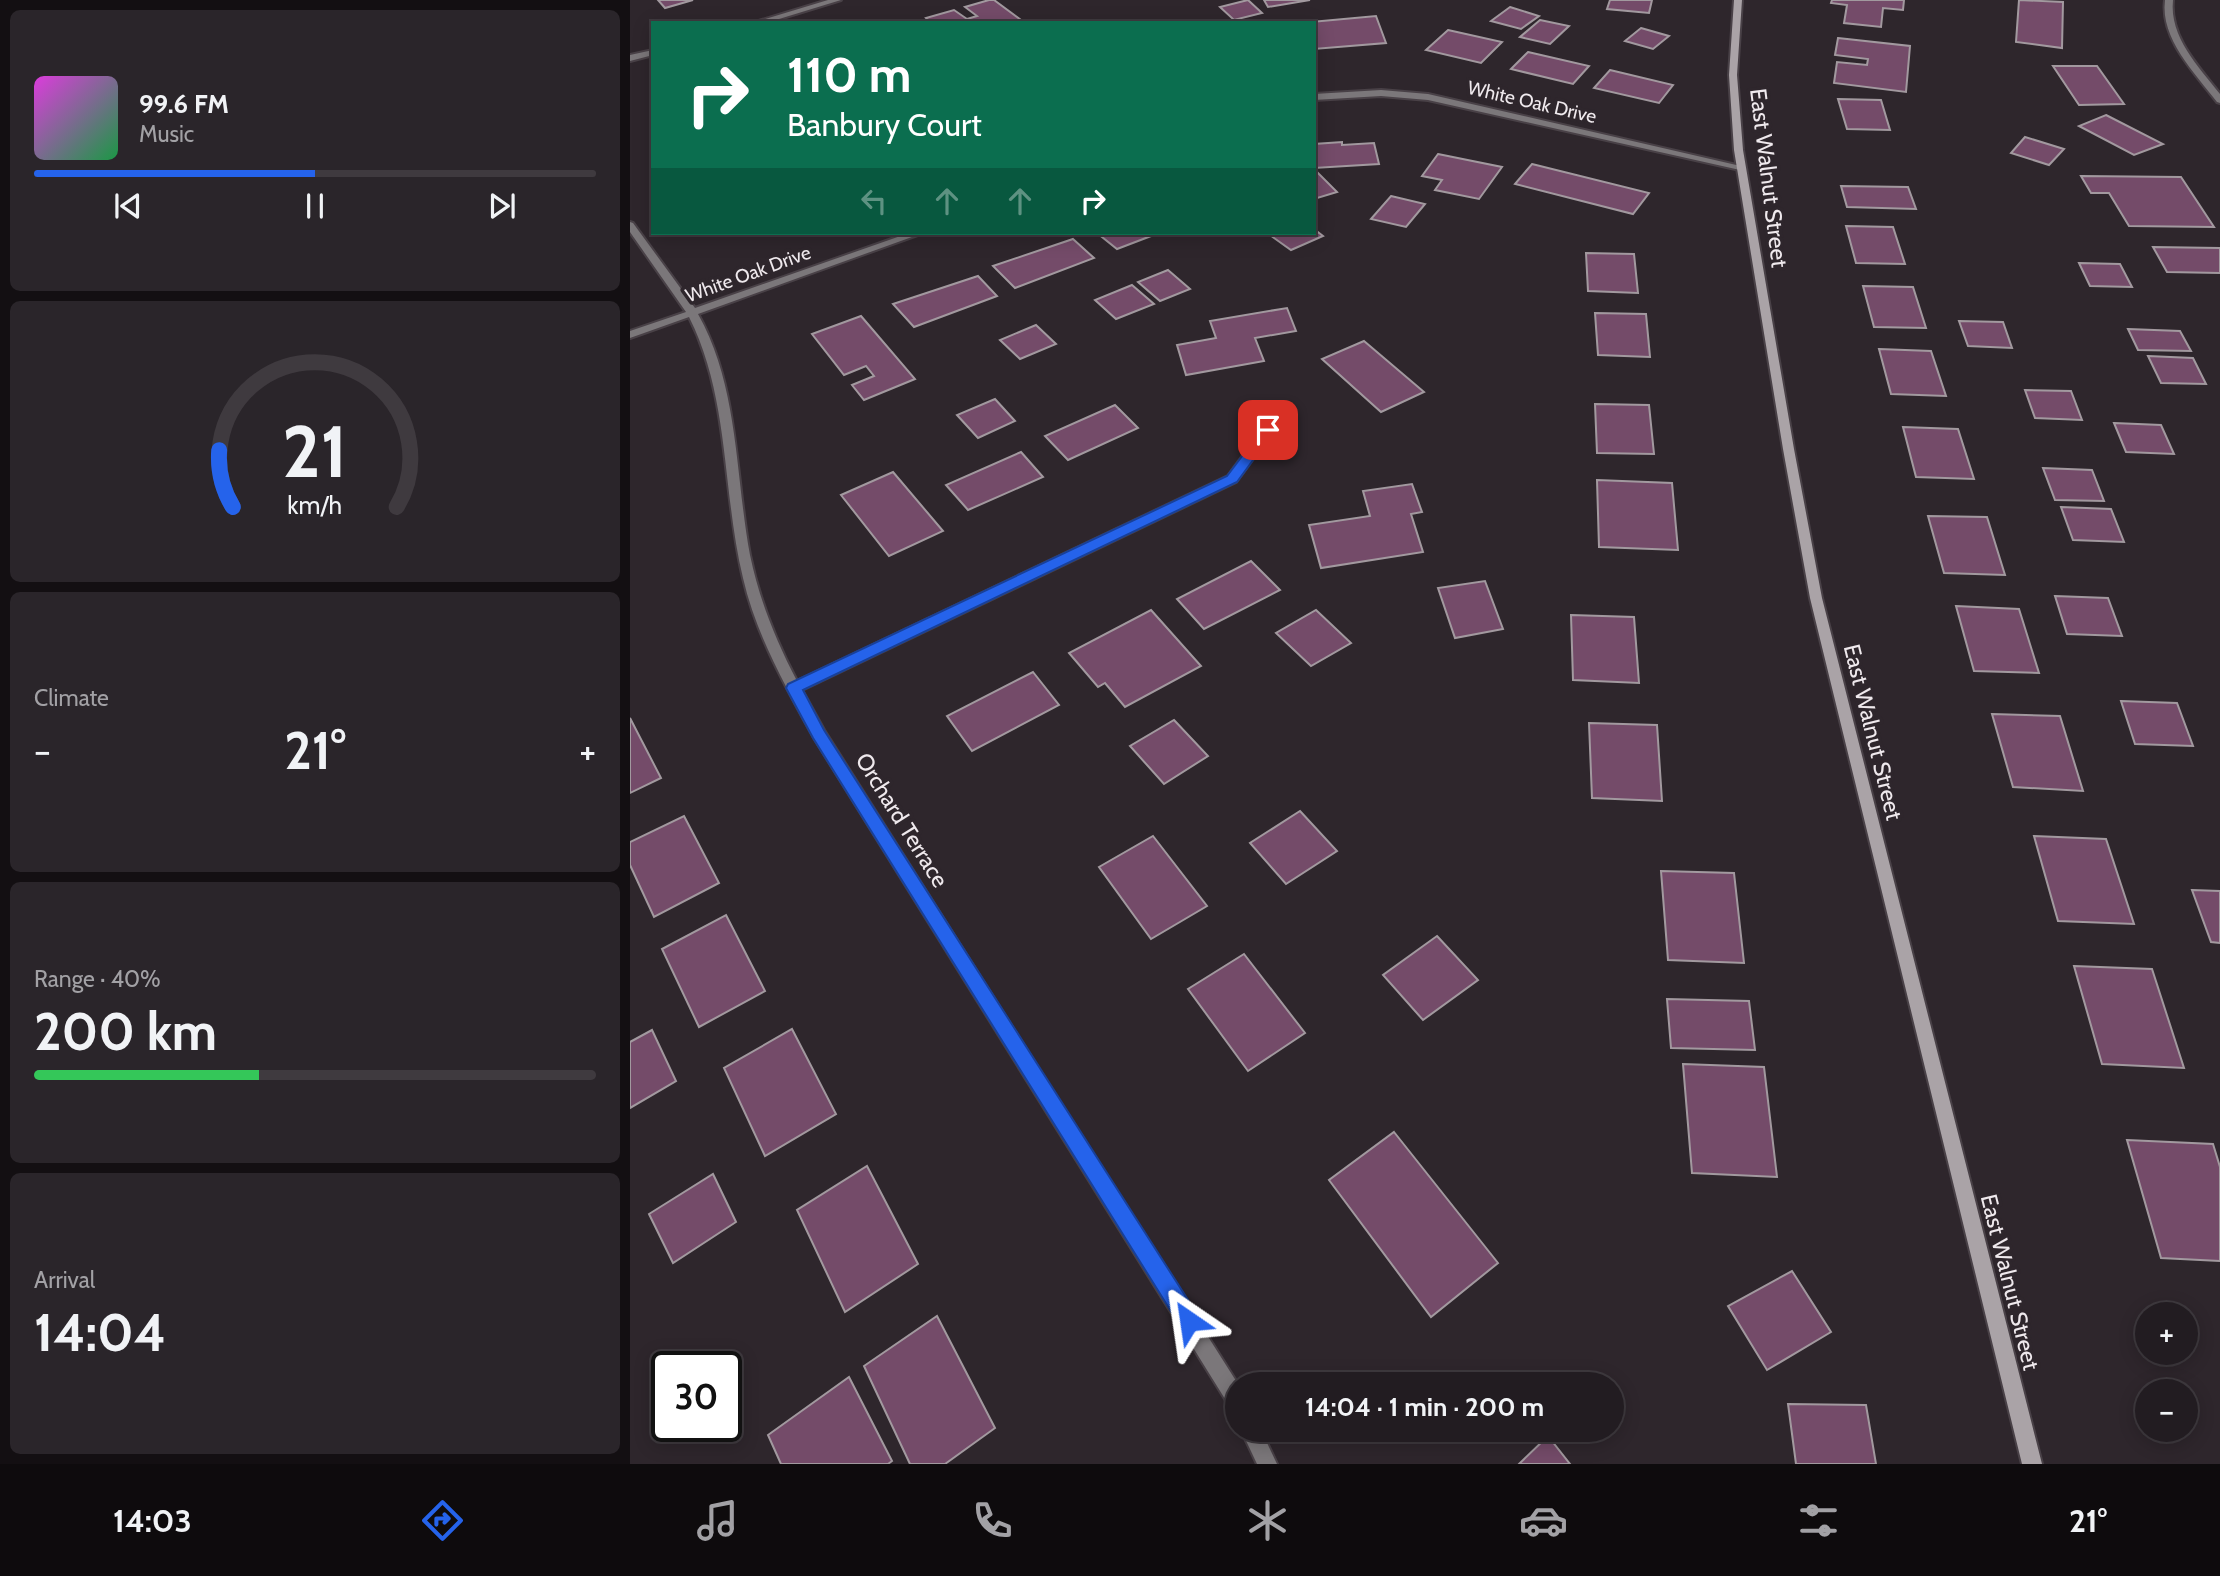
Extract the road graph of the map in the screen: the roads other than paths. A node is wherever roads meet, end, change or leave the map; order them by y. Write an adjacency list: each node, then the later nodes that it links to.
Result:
1 (836, 0): 4 (street)
2 (1738, 0): 9 (street, East Walnut Street)
3 (2169, 0): 8 (street)
4 (763, 21)
5 (651, 53): 6 (street)
6 (630, 58)
7 (1316, 97): 9 (street, White Oak Drive)
8 (2220, 100)
9 (1740, 167): 19 (street, East Walnut Street)
10 (630, 225): 12 (street, Orchard Terrace)
11 (912, 235): 12 (street, White Oak Drive)
12 (692, 313): 13 (street, White Oak Drive); 15 (street, Orchard Terrace)
13 (630, 335)
14 (1268, 430): 15 (street)
15 (794, 688): 16 (street, Orchard Terrace)
16 (1225, 1380)
17 (1257, 1442): 18 (street)
18 (1267, 1464)
19 (2032, 1464)

